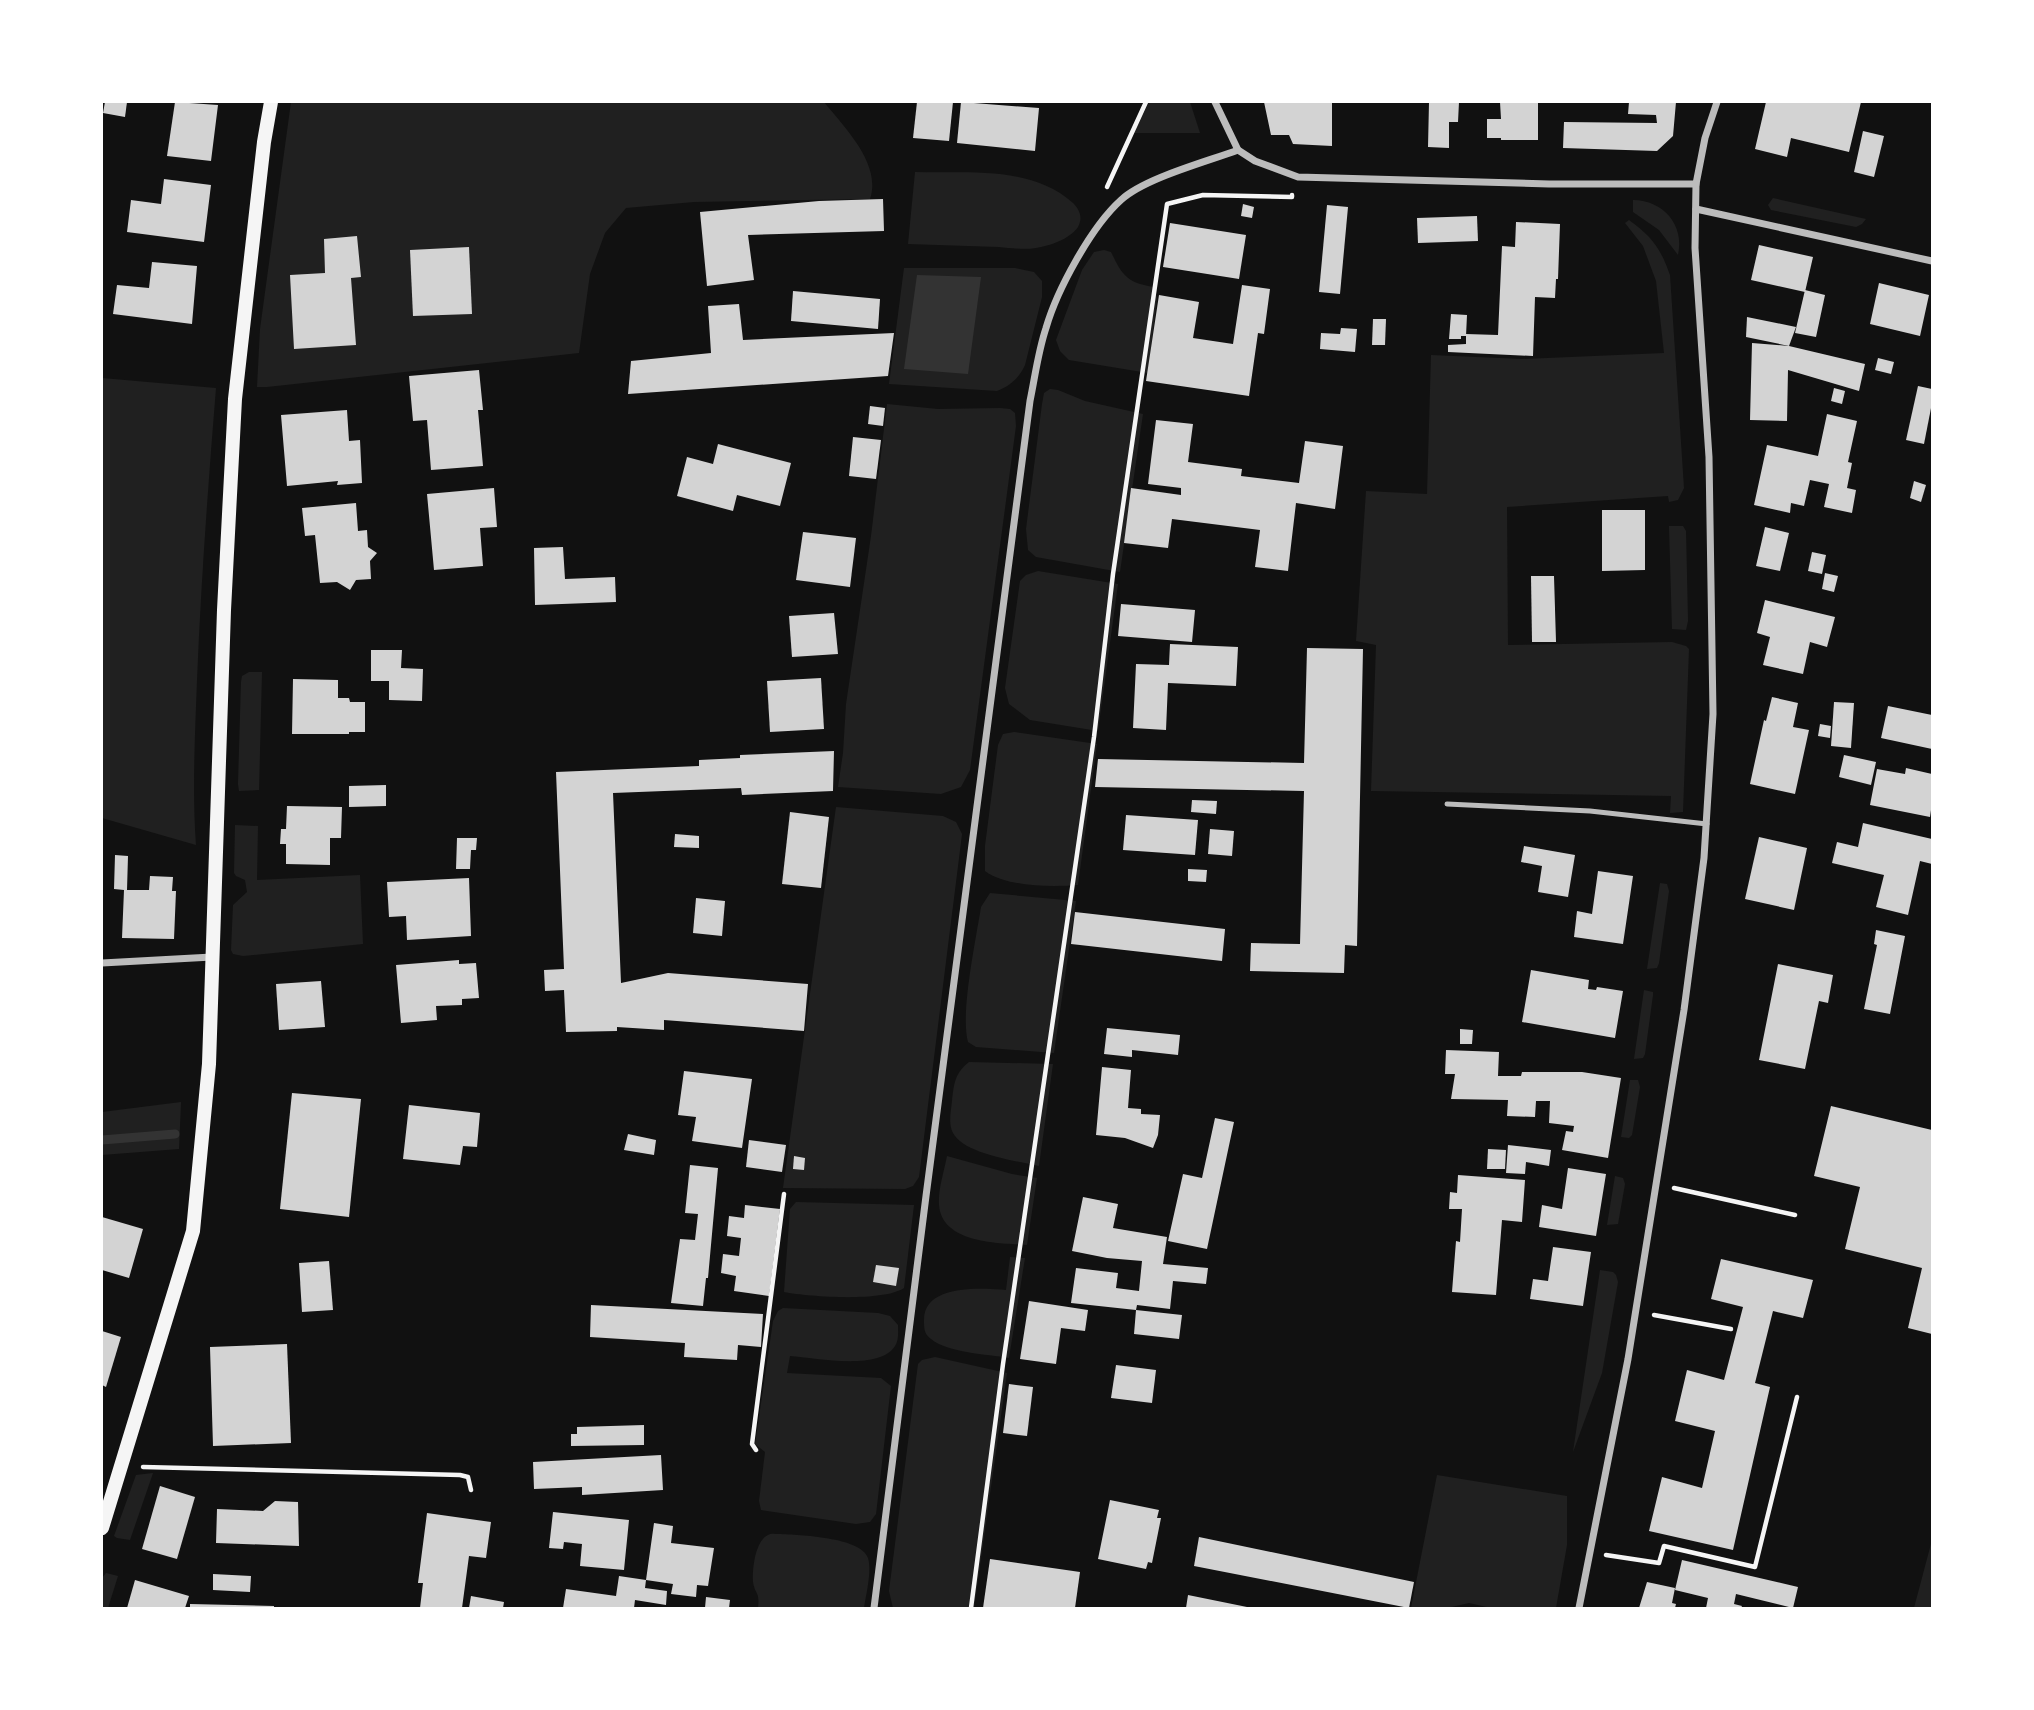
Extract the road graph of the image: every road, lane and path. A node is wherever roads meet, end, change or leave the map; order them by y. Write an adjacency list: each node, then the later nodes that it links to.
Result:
1 (271, 102): 13 (main road)
2 (1146, 102): 8 (path)
3 (1214, 102): 5 (street)
4 (1717, 102): 7 (street)
5 (1238, 150): 6 (street); 26 (street)
6 (1298, 177): 7 (street); 27 (path)
7 (1696, 184): 9 (street)
8 (1105, 193)
9 (1696, 209): 10 (street); 12 (street)
10 (1933, 261)
11 (1447, 804): 12 (lane)
12 (1707, 824): 15 (street)
13 (212, 957): 14 (street); 22 (main road)
14 (102, 963)
15 (1656, 1184): 17 (path); 18 (street)
16 (784, 1194): 21 (path)
17 (1795, 1215)
18 (1636, 1312): 19 (path); 25 (street)
19 (1731, 1329)
20 (1797, 1397): 25 (path)
21 (756, 1450)
22 (120, 1466): 23 (path); 24 (main road)
23 (471, 1490)
24 (102, 1528)
25 (1592, 1552): 28 (street)
26 (874, 1608)
27 (971, 1608)
28 (1579, 1608)

